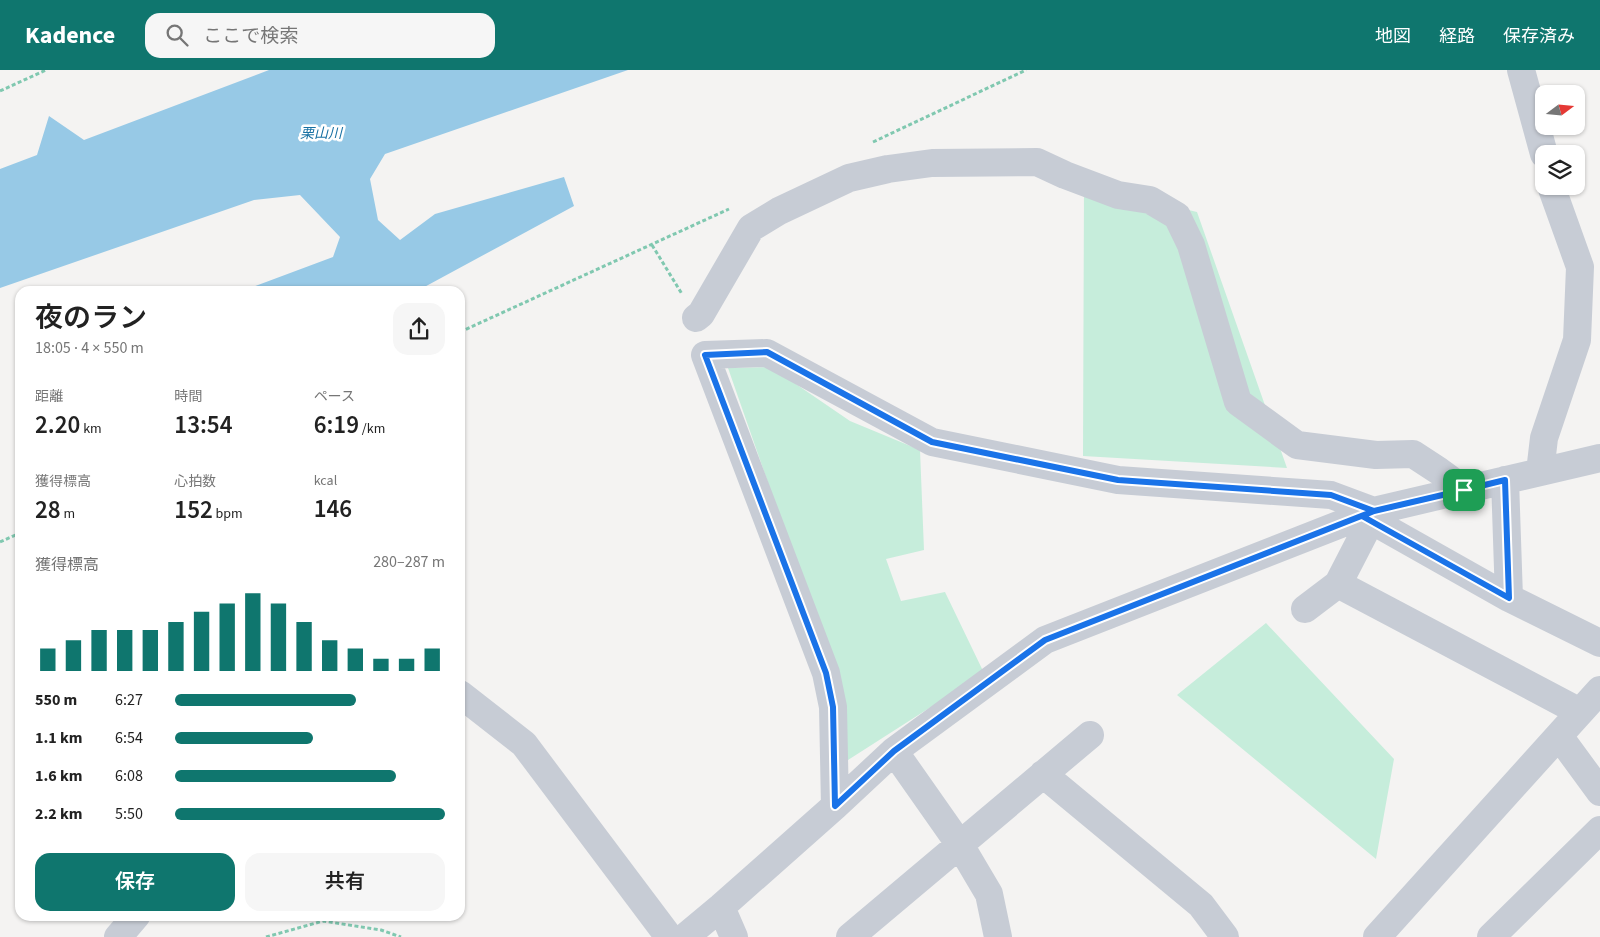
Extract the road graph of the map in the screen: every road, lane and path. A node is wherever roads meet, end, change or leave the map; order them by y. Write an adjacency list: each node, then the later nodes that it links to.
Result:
1 (46, 70): 3 (path)
2 (1521, 70): 4 (street)
3 (0, 91)
4 (1542, 145)
5 (1554, 195): 8 (street)
6 (696, 318): 10 (street)
7 (1600, 458): 8 (street)
8 (1540, 472): 9 (street)
9 (1505, 480): 10 (street); 15 (street)
10 (1464, 490): 11 (street)
11 (1369, 515): 14 (street); 15 (street); 23 (street); 26 (street)
12 (15, 535): 13 (path)
13 (0, 542)
14 (1338, 584): 16 (street); 20 (street)
15 (1509, 598): 17 (street)
16 (1305, 609)
17 (1600, 643)
18 (1600, 690): 20 (street)
19 (465, 698): 34 (street)
20 (1580, 712): 22 (street)
21 (1090, 735): 24 (street)
22 (1559, 736): 25 (street); 40 (street)
23 (894, 751): 26 (street); 28 (street)
24 (1043, 774): 28 (street); 39 (street)
25 (1600, 792)
26 (835, 806): 29 (street)
27 (1600, 830): 41 (street)
28 (960, 845): 37 (street); 38 (street)
29 (722, 907): 35 (street); 36 (street)
30 (132, 921): 31 (street)
31 (118, 937)
32 (266, 937): 33 (path)
33 (401, 937)
34 (669, 937)
35 (685, 937)
36 (734, 937)
37 (850, 937)
38 (998, 937)
39 (1225, 937)
40 (1377, 937)
41 (1491, 937)

